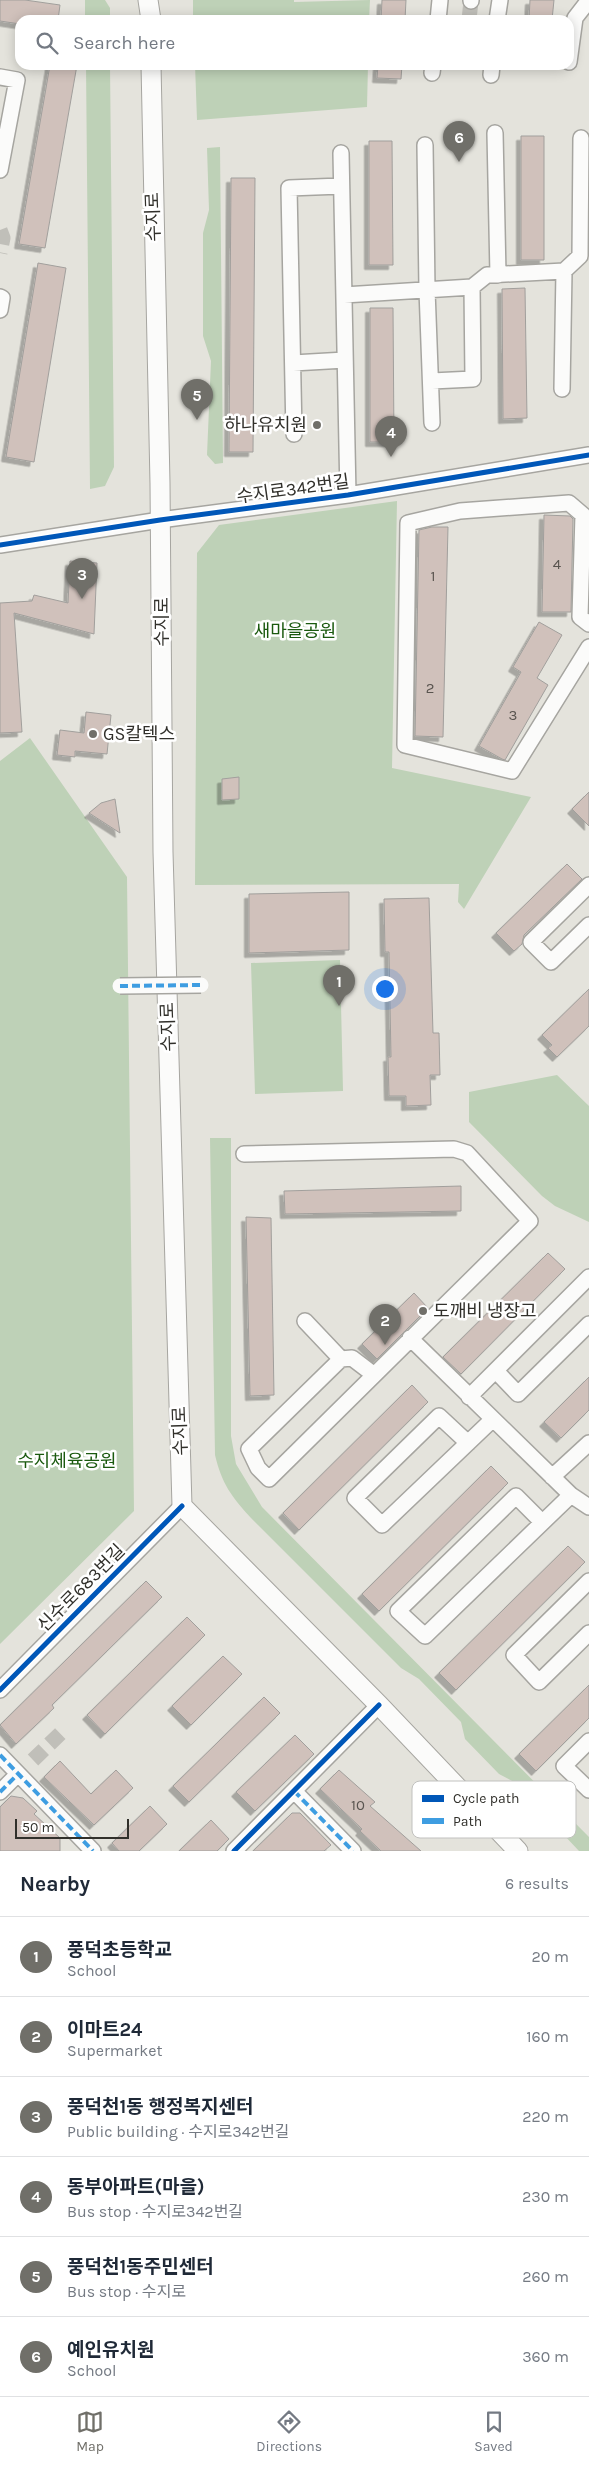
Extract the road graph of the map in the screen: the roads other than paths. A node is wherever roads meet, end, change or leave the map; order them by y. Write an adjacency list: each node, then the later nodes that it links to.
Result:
1 (440, 0): 4 (street)
2 (500, 0): 5 (street)
3 (589, 0): 6 (street)
4 (438, 15)
5 (498, 15)
6 (574, 25)
7 (151, 70): 30 (main road, 수지로)
8 (0, 76): 13 (street)
9 (495, 132): 16 (street)
10 (581, 138): 15 (street)
11 (425, 145): 18 (street)
12 (340, 153): 14 (street)
13 (0, 170)
14 (341, 186): 19 (street); 23 (street)
15 (564, 271): 16 (street); 25 (street)
16 (498, 275): 17 (street)
17 (472, 287): 18 (street); 24 (street)
18 (427, 290): 19 (street); 24 (street)
19 (344, 295): 22 (street)
20 (0, 298): 21 (street)
21 (0, 310)
22 (345, 360): 23 (street); 29 (street)
23 (292, 363): 27 (street)
24 (432, 381): 26 (street)
25 (562, 389)
26 (432, 423)
27 (294, 434)
28 (589, 454): 29 (street, 수지로342번길)
29 (348, 495): 30 (street, 수지로342번길)
30 (160, 520): 31 (street, 수지로342번길); 52 (main road, 수지로)
31 (0, 546)
32 (589, 624): 33 (street)
33 (589, 646)
34 (589, 885): 35 (street)
35 (589, 925)
36 (120, 986): 37 (street, bridge)
37 (201, 986)
38 (244, 1154): 42 (street)
39 (586, 1286): 44 (street)
40 (305, 1321): 43 (street)
41 (589, 1324): 44 (street)
42 (410, 1338): 45 (street); 46 (street)
43 (341, 1359): 45 (street); 45 (street)
44 (496, 1370): 46 (street)
45 (373, 1374)
46 (469, 1397): 47 (street)
47 (493, 1419): 48 (street); 50 (street)
48 (468, 1443): 48 (street)
49 (589, 1443): 50 (street)
50 (552, 1477): 51 (street)
51 (571, 1495): 53 (street); 54 (street)
52 (182, 1506): 57 (street, 신수로683번길); 58 (main road)
53 (589, 1507)
54 (542, 1522): 54 (street)
55 (589, 1581): 56 (street)
56 (589, 1633)
57 (0, 1690)
58 (379, 1705): 62 (main road); 64 (street)
59 (589, 1741): 63 (street)
60 (0, 1755): 61 (street)
61 (18, 1774): 65 (street); 67 (street)
62 (451, 1781)
63 (589, 1790)
64 (294, 1791): 68 (street); 69 (street)
65 (0, 1792)
66 (506, 1838): 70 (main road)
67 (88, 1849)
68 (234, 1851)
69 (353, 1851)
70 (518, 1851)

